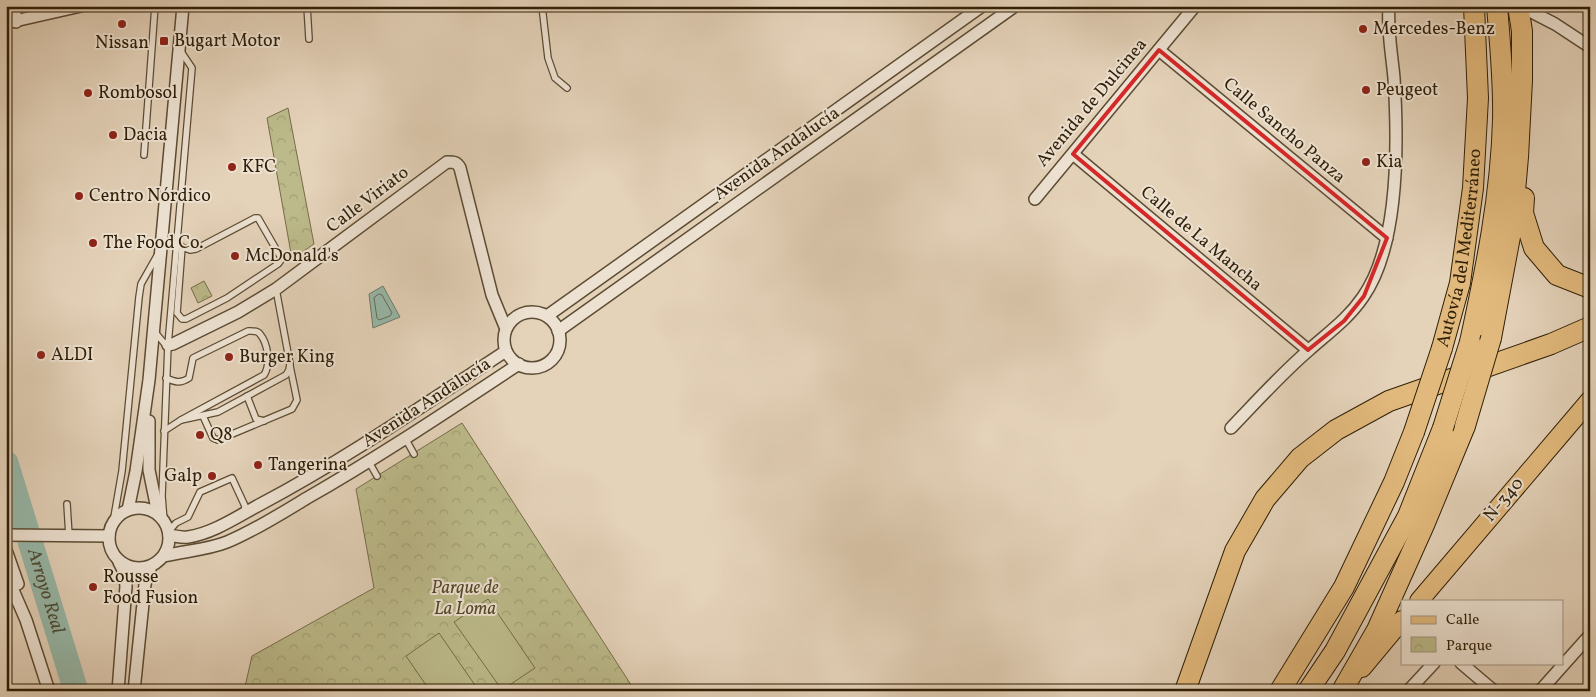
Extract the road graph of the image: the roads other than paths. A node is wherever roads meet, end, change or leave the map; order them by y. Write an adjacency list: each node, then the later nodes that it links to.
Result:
1 (14, 6): 14 (street)
2 (81, 6): 14 (street)
3 (155, 6): 22 (lane)
4 (183, 6): 17 (street)
5 (307, 6): 15 (lane)
6 (542, 6): 20 (lane)
7 (982, 6): 29 (street, Avenida Andalucía)
8 (1015, 6): 33 (street, Avenida Andalucía)
9 (1195, 6): 18 (street, Avenida de Dulcinea)
10 (1389, 6): 24 (street)
11 (1474, 6): 76 (highway, Autovía del Mediterráneo, bridge)
12 (1497, 6): 77 (highway, Autovía del Mediterráneo, bridge)
13 (1519, 6): 16 (street); 19 (highway)
14 (11, 23)
15 (309, 39)
16 (1590, 47)
17 (179, 49): 25 (lane); 26 (street)
18 (1160, 50): 21 (street, Avenida de Dulcinea); 24 (street, Calle Sancho Panza)
19 (1522, 80): 27 (highway); 71 (highway, bridge)
20 (567, 88)
21 (1073, 154): 23 (street, Avenida de Dulcinea); 35 (street, Calle de La Mancha)
22 (144, 155)
23 (1035, 200)
24 (1387, 238): 35 (street)
25 (179, 245): 25 (lane); 34 (lane)
26 (162, 246): 32 (street); 55 (lane)
27 (1590, 288)
28 (276, 289): 31 (street, Calle Viriato); 34 (street, Calle Viriato); 37 (lane)
29 (547, 316): 31 (street); 33 (street)
30 (1590, 327): 75 (highway)
31 (506, 329): 36 (street)
32 (154, 330): 34 (lane); 40 (street)
33 (558, 331): 38 (street)
34 (168, 345): 39 (lane)
35 (1308, 350): 46 (street)
36 (506, 351): 38 (street); 54 (street, Avenida Andalucía)
37 (290, 364): 41 (lane); 45 (lane)
38 (519, 364): 48 (street, Avenida Andalucía)
39 (166, 378): 44 (lane); 47 (lane)
40 (149, 380): 53 (street); 56 (street)
41 (247, 396): 43 (lane); 45 (lane)
42 (1590, 400): 65 (main road, N-340)
43 (203, 416): 44 (lane); 45 (lane)
44 (181, 420): 47 (lane)
45 (265, 421)
46 (1231, 428)
47 (164, 431): 56 (lane)
48 (405, 438): 49 (lane); 50 (street, Avenida Andalucía)
49 (414, 454)
50 (369, 462): 51 (lane); 61 (street, Avenida Andalucía)
51 (377, 476)
52 (67, 504): 58 (lane)
53 (128, 510): 55 (street); 56 (street)
54 (244, 513): 56 (street, Avenida Andalucía); 56 (lane)
55 (113, 523): 59 (street)
56 (165, 525): 61 (street)
57 (6, 535): 58 (street)
58 (70, 536): 59 (street)
59 (109, 536): 62 (street)
60 (6, 550): 66 (street)
61 (164, 556): 63 (street)
62 (119, 562): 63 (street); 73 (street)
63 (151, 566): 74 (street)
64 (6, 574): 66 (street)
65 (1420, 600)
66 (26, 620): 72 (street)
67 (1401, 621): 71 (main road)
68 (1590, 635): 80 (street)
69 (1433, 664): 78 (street)
70 (1462, 664): 79 (street)
71 (1343, 690)
72 (49, 691)
73 (118, 691)
74 (134, 691)
75 (1185, 691)
76 (1280, 691)
77 (1308, 691)
78 (1408, 691)
79 (1494, 691)
80 (1540, 691)

